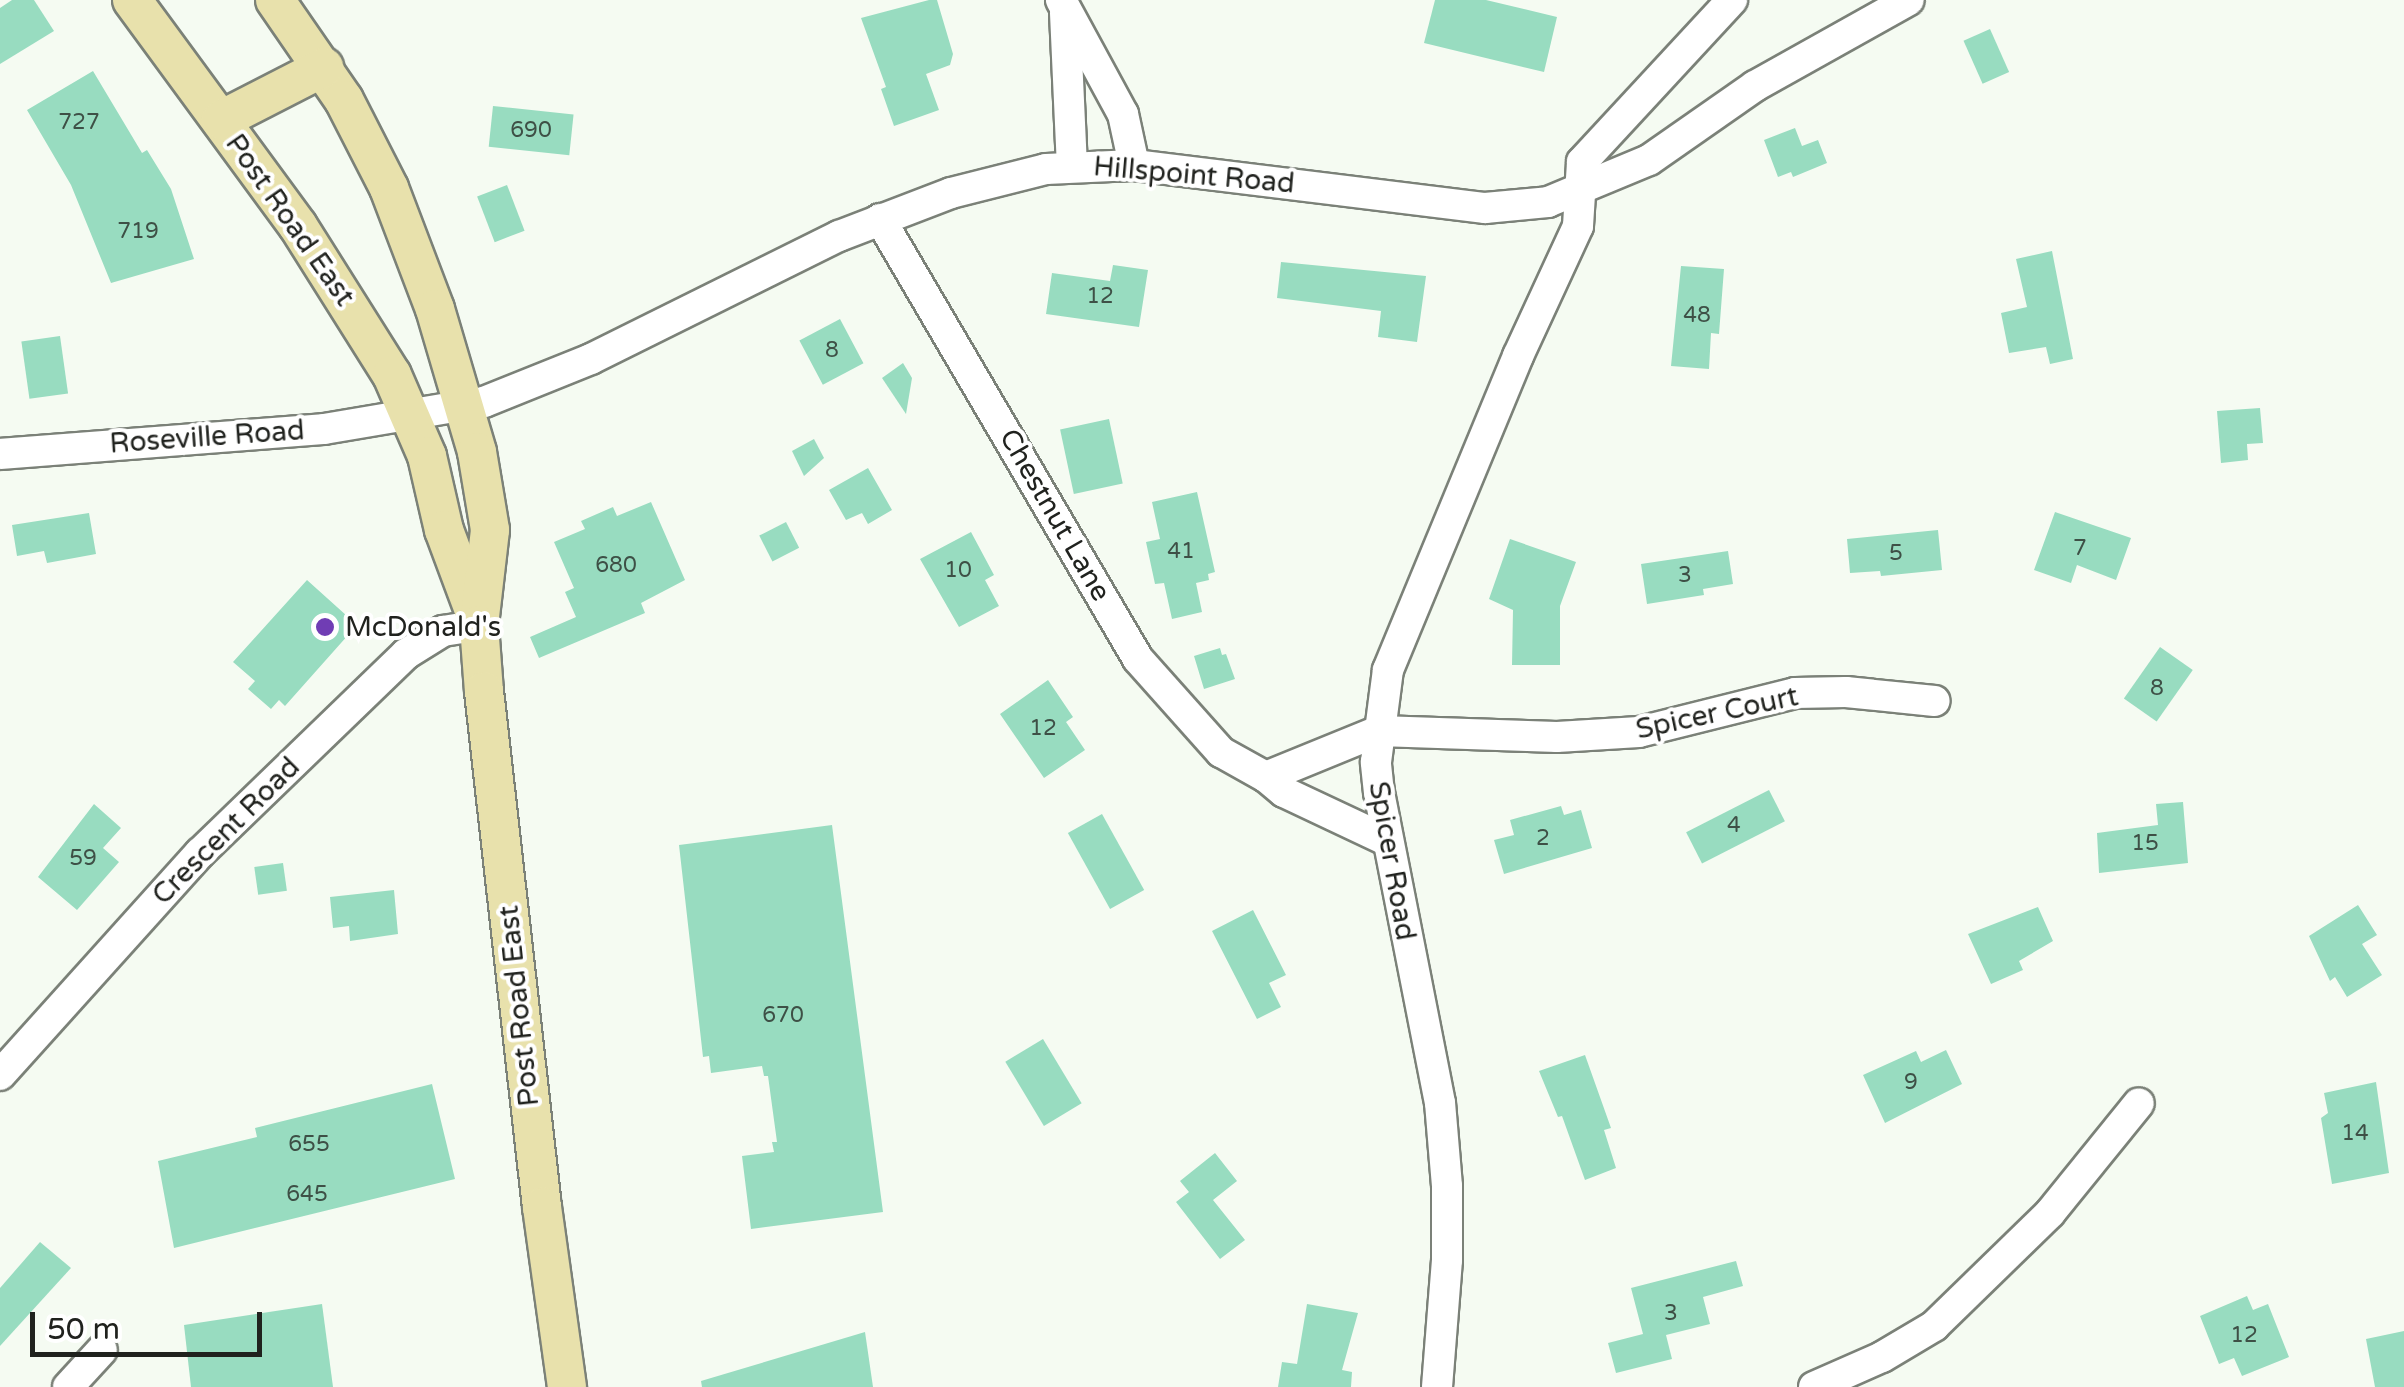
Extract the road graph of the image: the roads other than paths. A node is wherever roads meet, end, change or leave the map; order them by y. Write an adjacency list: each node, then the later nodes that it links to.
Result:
1 (132, 0): 7 (main road, Post Road East)
2 (275, 0): 6 (main road, Post Road East)
3 (1732, 0): 10 (street, Spicer Road)
4 (1909, 0): 10 (street, Hillspoint Road)
5 (1063, 3): 8 (street); 9 (street)
6 (324, 67): 7 (main road); 12 (main road, Post Road East)
7 (222, 120): 13 (main road, Post Road East)
8 (1134, 164): 9 (street, Hillspoint Road); 10 (street, Hillspoint Road)
9 (1072, 165): 11 (street, Hillspoint Road)
10 (1580, 190): 17 (street, Spicer Road)
11 (880, 220): 12 (street, Hillspoint Road); 18 (street, Chestnut Lane)
12 (466, 406): 13 (street, Hillspoint Road); 15 (main road, Post Road East)
13 (413, 417): 14 (street, Roseville Road); 15 (main road, Post Road East)
14 (0, 454)
15 (479, 625): 20 (street, Crescent Road); 24 (main road, Post Road East)
16 (1935, 701): 17 (street, Spicer Court)
17 (1379, 731): 18 (street); 19 (street, Spicer Road)
18 (1266, 777): 19 (street, Chestnut Lane)
19 (1384, 840): 25 (street, Spicer Road)
20 (0, 1075)
21 (2139, 1104): 26 (street)
22 (102, 1350): 23 (street)
23 (68, 1387)
24 (567, 1387)
25 (1437, 1387)
26 (1814, 1387)

